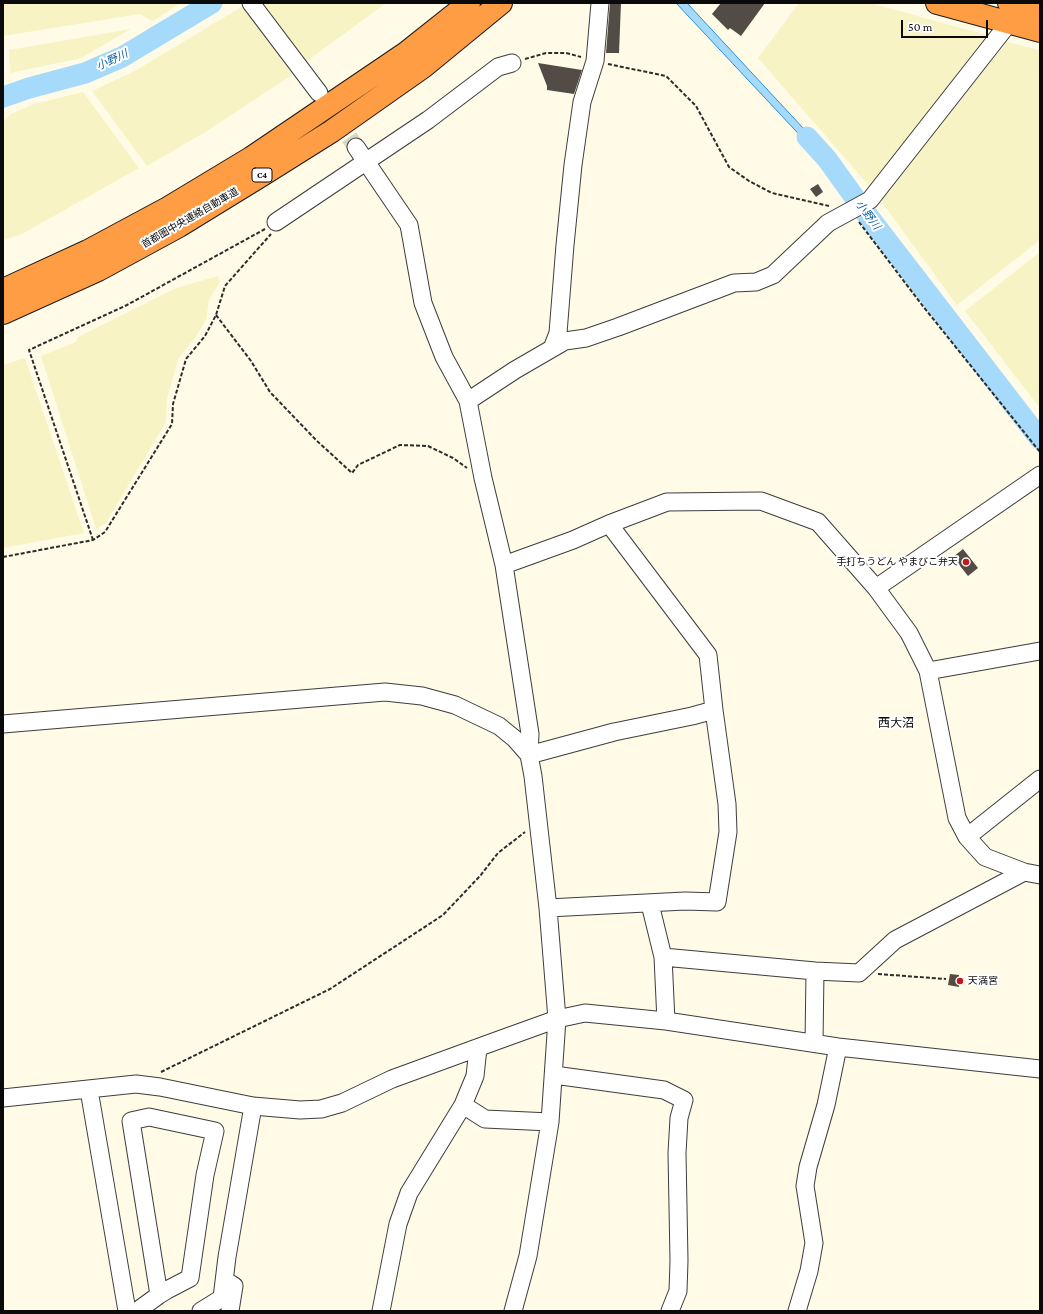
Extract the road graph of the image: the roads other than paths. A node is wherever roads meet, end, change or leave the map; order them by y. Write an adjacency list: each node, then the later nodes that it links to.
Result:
1 (251, 3): 9 (street)
2 (468, 3): 13 (highway, 首都圏中央連絡自動車道 / C4)
3 (501, 3): 14 (highway, 首都圏中央連絡自動車道 / C4)
4 (600, 3): 15 (street)
5 (937, 3): 6 (highway)
6 (1020, 11): 7 (highway); 15 (street)
7 (1040, 31)
8 (512, 64): 11 (street)
9 (319, 93)
10 (356, 147): 11 (street)
11 (367, 162): 12 (street); 16 (street)
12 (276, 222)
13 (3, 290)
14 (3, 313)
15 (553, 346): 16 (street)
16 (468, 401): 19 (street)
17 (1040, 474): 20 (street)
18 (609, 524): 19 (street); 20 (street); 23 (street)
19 (504, 565): 25 (street)
20 (876, 588): 22 (street)
21 (1040, 651): 22 (street)
22 (928, 671): 27 (street)
23 (714, 710): 25 (street); 29 (street)
24 (3, 724): 25 (street)
25 (529, 755): 30 (street)
26 (1040, 779): 27 (street)
27 (967, 837): 28 (street)
28 (1032, 873): 32 (street)
29 (650, 904): 30 (street); 31 (street)
30 (548, 908): 33 (street)
31 (663, 957): 32 (street); 34 (street)
32 (815, 971): 35 (street)
33 (558, 1019): 34 (street); 37 (street); 39 (street)
34 (666, 1021): 35 (street)
35 (814, 1043): 36 (street)
36 (838, 1047): 38 (street); 54 (street)
37 (478, 1048): 42 (street); 43 (street)
38 (1040, 1069)
39 (554, 1075): 44 (street); 53 (street)
40 (89, 1090): 41 (street); 43 (street); 47 (street)
41 (3, 1098)
42 (463, 1105): 44 (street); 51 (street)
43 (253, 1106): 45 (street)
44 (550, 1122): 52 (street)
45 (224, 1280): 49 (street); 50 (street)
46 (159, 1295): 46 (street); 48 (street)
47 (127, 1311)
48 (138, 1311)
49 (201, 1311)
50 (230, 1311)
51 (381, 1311)
52 (513, 1311)
53 (670, 1311)
54 (797, 1311)

